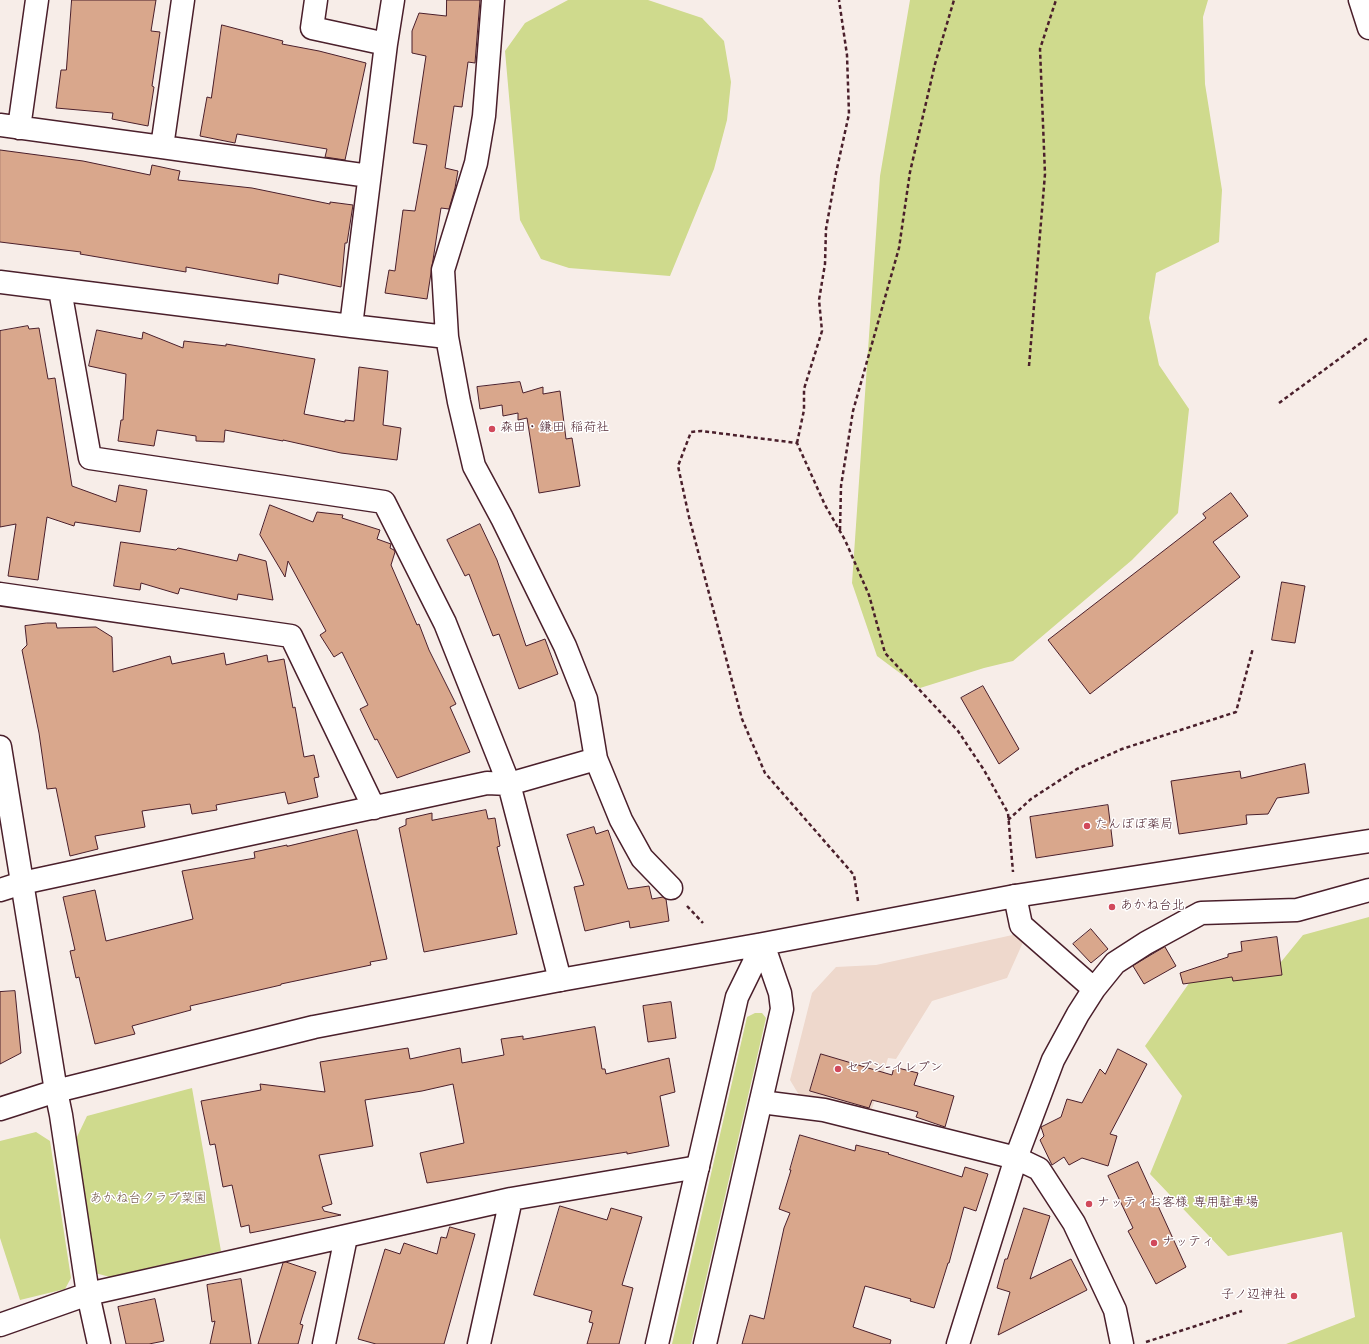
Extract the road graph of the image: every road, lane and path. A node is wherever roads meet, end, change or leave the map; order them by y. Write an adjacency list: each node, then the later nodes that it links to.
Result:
1 (37, 0): 12 (street)
2 (183, 0): 13 (street)
3 (316, 0): 11 (street)
4 (394, 0): 11 (street)
5 (493, 0): 18 (street)
6 (839, 0): 22 (path)
7 (954, 0): 23 (path)
8 (1056, 0): 20 (path)
9 (1360, 0): 10 (street)
10 (1369, 28)
11 (386, 44): 14 (street)
12 (10, 127): 13 (street)
13 (162, 147): 14 (street)
14 (369, 176): 17 (street)
15 (0, 282): 16 (street)
16 (60, 290): 17 (street); 28 (street)
17 (351, 326): 18 (street)
18 (447, 337): 27 (street)
19 (1369, 337): 21 (path)
20 (1029, 366)
21 (1279, 403)
22 (798, 443): 23 (path); 37 (path)
23 (840, 531): 30 (path)
24 (0, 594): 29 (street)
25 (1253, 648): 30 (path)
26 (0, 747): 32 (street)
27 (596, 759): 28 (street); 33 (street)
28 (509, 784): 29 (street); 39 (street)
29 (374, 808): 32 (street)
30 (1008, 820): 36 (path)
31 (1369, 841): 36 (street)
32 (22, 883): 34 (street); 41 (street)
33 (671, 888)
34 (0, 890)
35 (1369, 890): 40 (street)
36 (1015, 896): 37 (street); 40 (street)
37 (863, 924): 38 (street)
38 (763, 944): 39 (street); 42 (street); 45 (street)
39 (560, 980): 41 (street)
40 (1094, 989): 44 (street)
41 (56, 1091): 43 (street); 48 (street)
42 (761, 1102): 44 (street); 55 (street)
43 (0, 1109)
44 (1016, 1158): 56 (street); 57 (street)
45 (698, 1167): 46 (street); 54 (street)
46 (511, 1199): 47 (street); 53 (street)
47 (346, 1237): 48 (street); 52 (street)
48 (88, 1294): 50 (street); 51 (street)
49 (1242, 1311): 58 (path)
50 (0, 1325)
51 (99, 1344)
52 (324, 1344)
53 (479, 1344)
54 (657, 1344)
55 (705, 1344)
56 (958, 1344)
57 (1122, 1344)
58 (1139, 1344)

